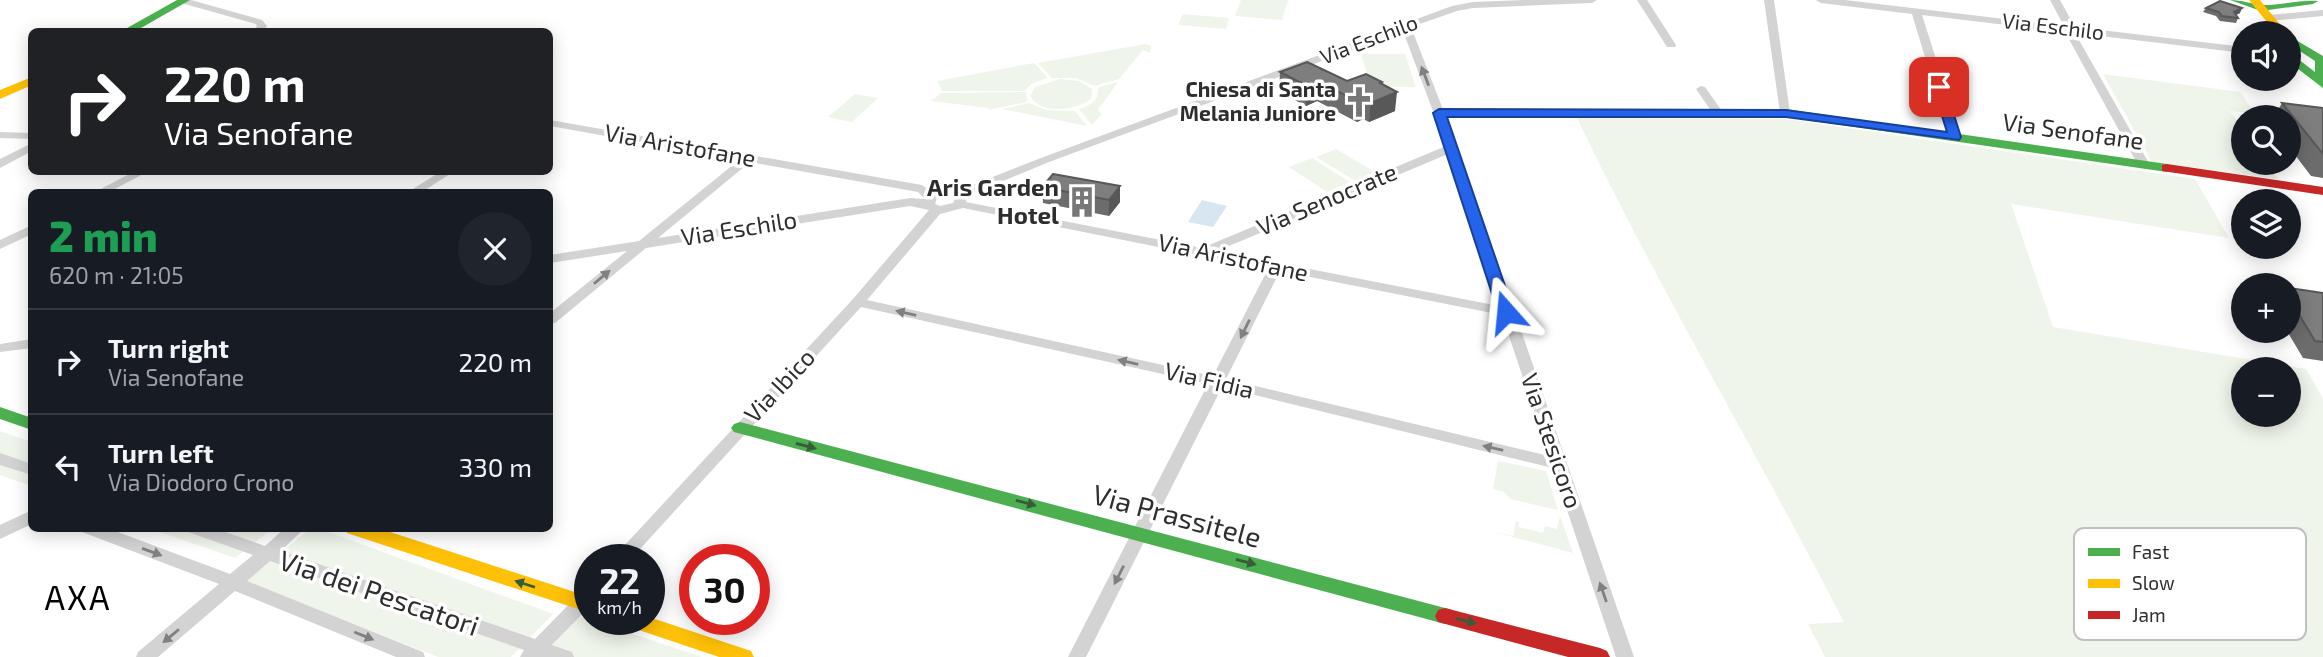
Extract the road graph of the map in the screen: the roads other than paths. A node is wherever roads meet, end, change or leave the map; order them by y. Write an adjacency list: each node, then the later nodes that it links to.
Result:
1 (185, 0): 12 (street); 13 (street)
2 (1592, 0): 11 (street, Via Eschilo)
3 (1642, 0): 15 (street)
4 (1769, 0): 27 (street)
5 (1821, 0): 10 (street, Via Eschilo)
6 (2055, 0): 14 (street)
7 (2235, 0): 9 (street)
8 (2315, 4): 9 (street)
9 (2262, 9)
10 (1916, 11): 14 (street, Via Eschilo); 31 (street)
11 (1406, 26): 25 (street, Via Stesicoro, one-way to 11); 42 (street, Via Eschilo)
12 (132, 28)
13 (260, 28)
14 (2070, 29): 17 (street, Via Eschilo); 36 (street)
15 (1671, 45)
16 (2301, 47): 19 (street)
17 (2231, 48)
18 (2301, 58): 19 (street)
19 (2319, 59): 22 (street)
20 (2301, 65): 22 (street)
21 (28, 81): 24 (street)
22 (2322, 82)
23 (1701, 89): 26 (street)
24 (0, 95)
25 (1439, 113): 26 (street, Via Senofane); 33 (street, Via Stesicoro)
26 (1718, 113): 27 (street, Via Senofane)
27 (1786, 113): 31 (street, Via Senofane)
28 (553, 124): 34 (street, Via Aristofane)
29 (0, 135): 30 (street)
30 (28, 136)
31 (1955, 137): 36 (street, Via Senofane)
32 (28, 148): 35 (street)
33 (1452, 148): 47 (street, Via Senocrate); 51 (street, Via Stesicoro)
34 (748, 158): 43 (street, Via Aristofane); 46 (street)
35 (0, 164)
36 (2144, 165): 41 (street, Via Senofane)
37 (135, 175): 39 (street)
38 (442, 175): 40 (street)
39 (107, 189)
40 (419, 189)
41 (2323, 191)
42 (960, 200): 43 (street, Via Eschilo); 47 (street, Via Aristofane)
43 (932, 204): 46 (street, Via Eschilo); 50 (street, Via Ibico)
44 (28, 231): 45 (street)
45 (0, 245)
46 (641, 245): 48 (street, Via Eschilo); 52 (street, one-way to 46)
47 (1203, 252): 49 (street, Via Aristofane)
48 (553, 259)
49 (1275, 268): 51 (street, Via Aristofane); 55 (street, one-way to 55)
50 (858, 302): 55 (street, Via Fidia, one-way to 50); 58 (street, Via Ibico)
51 (1506, 312): 60 (street, Via Stesicoro)
52 (553, 318)
53 (28, 344): 54 (street)
54 (0, 348)
55 (1219, 382): 60 (street, Via Fidia, one-way to 55); 68 (street)
56 (0, 413): 57 (street)
57 (28, 423)
58 (740, 428): 68 (street, Via Prassitele, one-way to 68); 69 (street, Via Ibico)
59 (0, 459): 61 (street)
60 (1559, 464): 82 (street, Via Stesicoro, one-way to 60)
61 (28, 469)
62 (28, 518): 67 (street)
63 (99, 532): 71 (street, one-way to 71)
64 (205, 532): 70 (street, Via dei Pescatori)
65 (292, 532): 70 (street)
66 (367, 532): 72 (street, one-way to 66)
67 (0, 533)
68 (1140, 533): 80 (street, one-way to 80); 81 (street, Via Prassitele, one-way to 81)
69 (635, 544)
70 (266, 554): 71 (street); 75 (street, Via dei Pescatori)
71 (234, 583): 76 (street, one-way to 76); 77 (street, one-way to 77)
72 (574, 596)
73 (574, 613): 75 (street)
74 (665, 630): 79 (street)
75 (534, 652): 78 (street, Via dei Pescatori)
76 (145, 657)
77 (416, 657)
78 (565, 657)
79 (744, 657)
80 (1077, 657)
81 (1600, 657)
82 (1625, 657)

